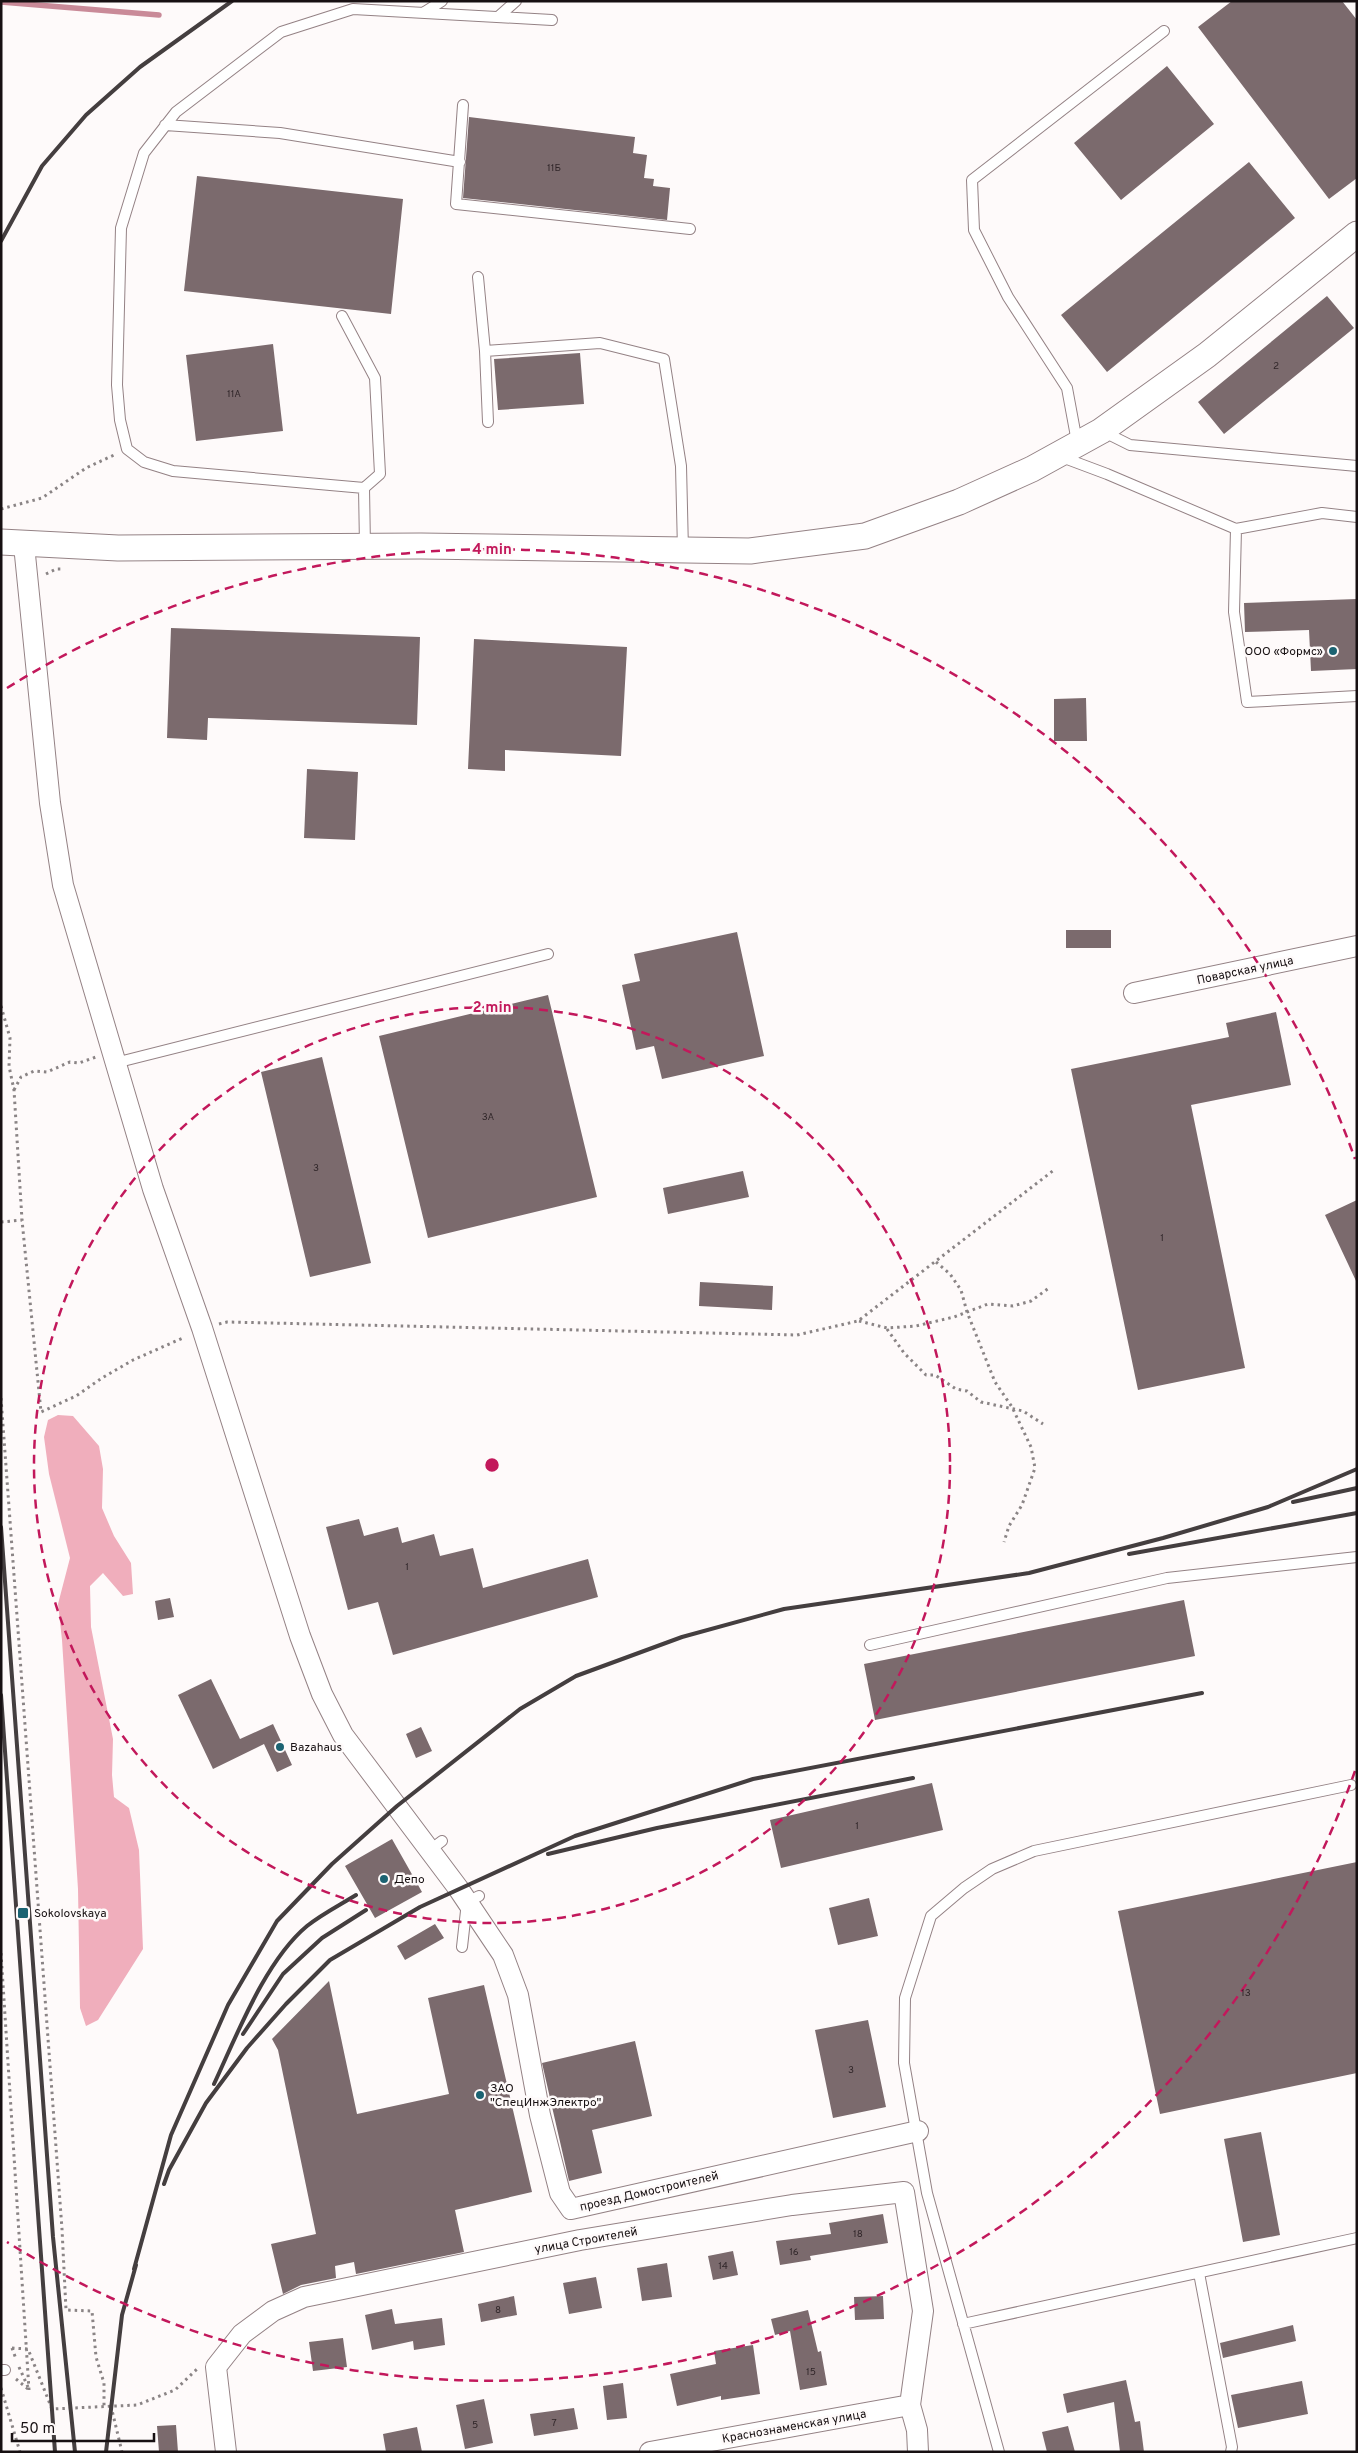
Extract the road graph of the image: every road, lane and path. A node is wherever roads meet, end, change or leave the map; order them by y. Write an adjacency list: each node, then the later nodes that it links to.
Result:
1 (442, 1): 3 (lane)
2 (516, 1): 4 (lane)
3 (422, 13): 4 (lane); 8 (lane)
4 (498, 17): 5 (lane)
5 (552, 20)
6 (1164, 31): 18 (lane)
7 (463, 105): 9 (lane)
8 (165, 125): 9 (lane); 17 (lane)
9 (460, 162): 10 (lane)
10 (690, 229)
11 (1357, 234): 16 (street)
12 (478, 276): 14 (lane)
13 (342, 316): 20 (lane)
14 (486, 351): 15 (lane); 26 (lane)
15 (488, 422)
16 (1101, 431): 18 (street); 19 (lane)
17 (127, 449): 20 (lane); 21 (path)
18 (1067, 450): 23 (lane); 26 (street)
19 (1357, 466)
20 (364, 488): 25 (lane)
21 (1, 509)
22 (1357, 517): 23 (lane)
23 (1236, 529): 29 (lane)
24 (13, 544): 25 (street); 34 (street)
25 (365, 546): 26 (street)
26 (683, 551)
27 (65, 569): 28 (path)
28 (42, 580)
29 (1357, 696)
30 (1357, 946): 32 (street, Поварская улица)
31 (548, 954): 34 (lane)
32 (1134, 993)
33 (1, 1006): 35 (path)
34 (106, 1060): 35 (path); 43 (street)
35 (14, 1090): 37 (path)
36 (1054, 1170): 39 (path)
37 (22, 1220): 38 (path); 43 (path)
38 (1, 1222)
39 (936, 1262): 41 (path); 42 (path)
40 (1049, 1288): 41 (path)
41 (967, 1312): 44 (path); 46 (path)
42 (858, 1321): 43 (path); 44 (path)
43 (202, 1328): 53 (street)
44 (887, 1328): 46 (path)
45 (1, 1398): 47 (path)
46 (1012, 1407): 48 (path); 49 (path)
47 (2, 1414): 66 (path)
48 (1043, 1424)
49 (1004, 1542)
50 (1357, 1557): 51 (lane)
51 (870, 1645)
52 (1351, 1785): 56 (lane)
53 (468, 1896): 54 (lane); 56 (street, проезд Домостроителей)
54 (462, 1947)
55 (1, 1953): 61 (path)
56 (916, 2132): 59 (lane)
57 (1357, 2238): 58 (lane)
58 (1199, 2273): 59 (lane); 74 (lane)
59 (963, 2324): 73 (lane)
60 (12, 2348): 61 (path)
61 (28, 2349): 64 (path); 66 (path)
62 (199, 2367): 67 (path)
63 (1, 2388): 68 (path)
64 (29, 2390)
65 (910, 2405): 70 (street, улица Строителей); 71 (street, Краснознаменская улица); 72 (street)
66 (104, 2406): 67 (path)
67 (112, 2406): 69 (path)
68 (20, 2452)
69 (122, 2452)
70 (226, 2452)
71 (650, 2452)
72 (918, 2452)
73 (999, 2452)
74 (1231, 2452)

